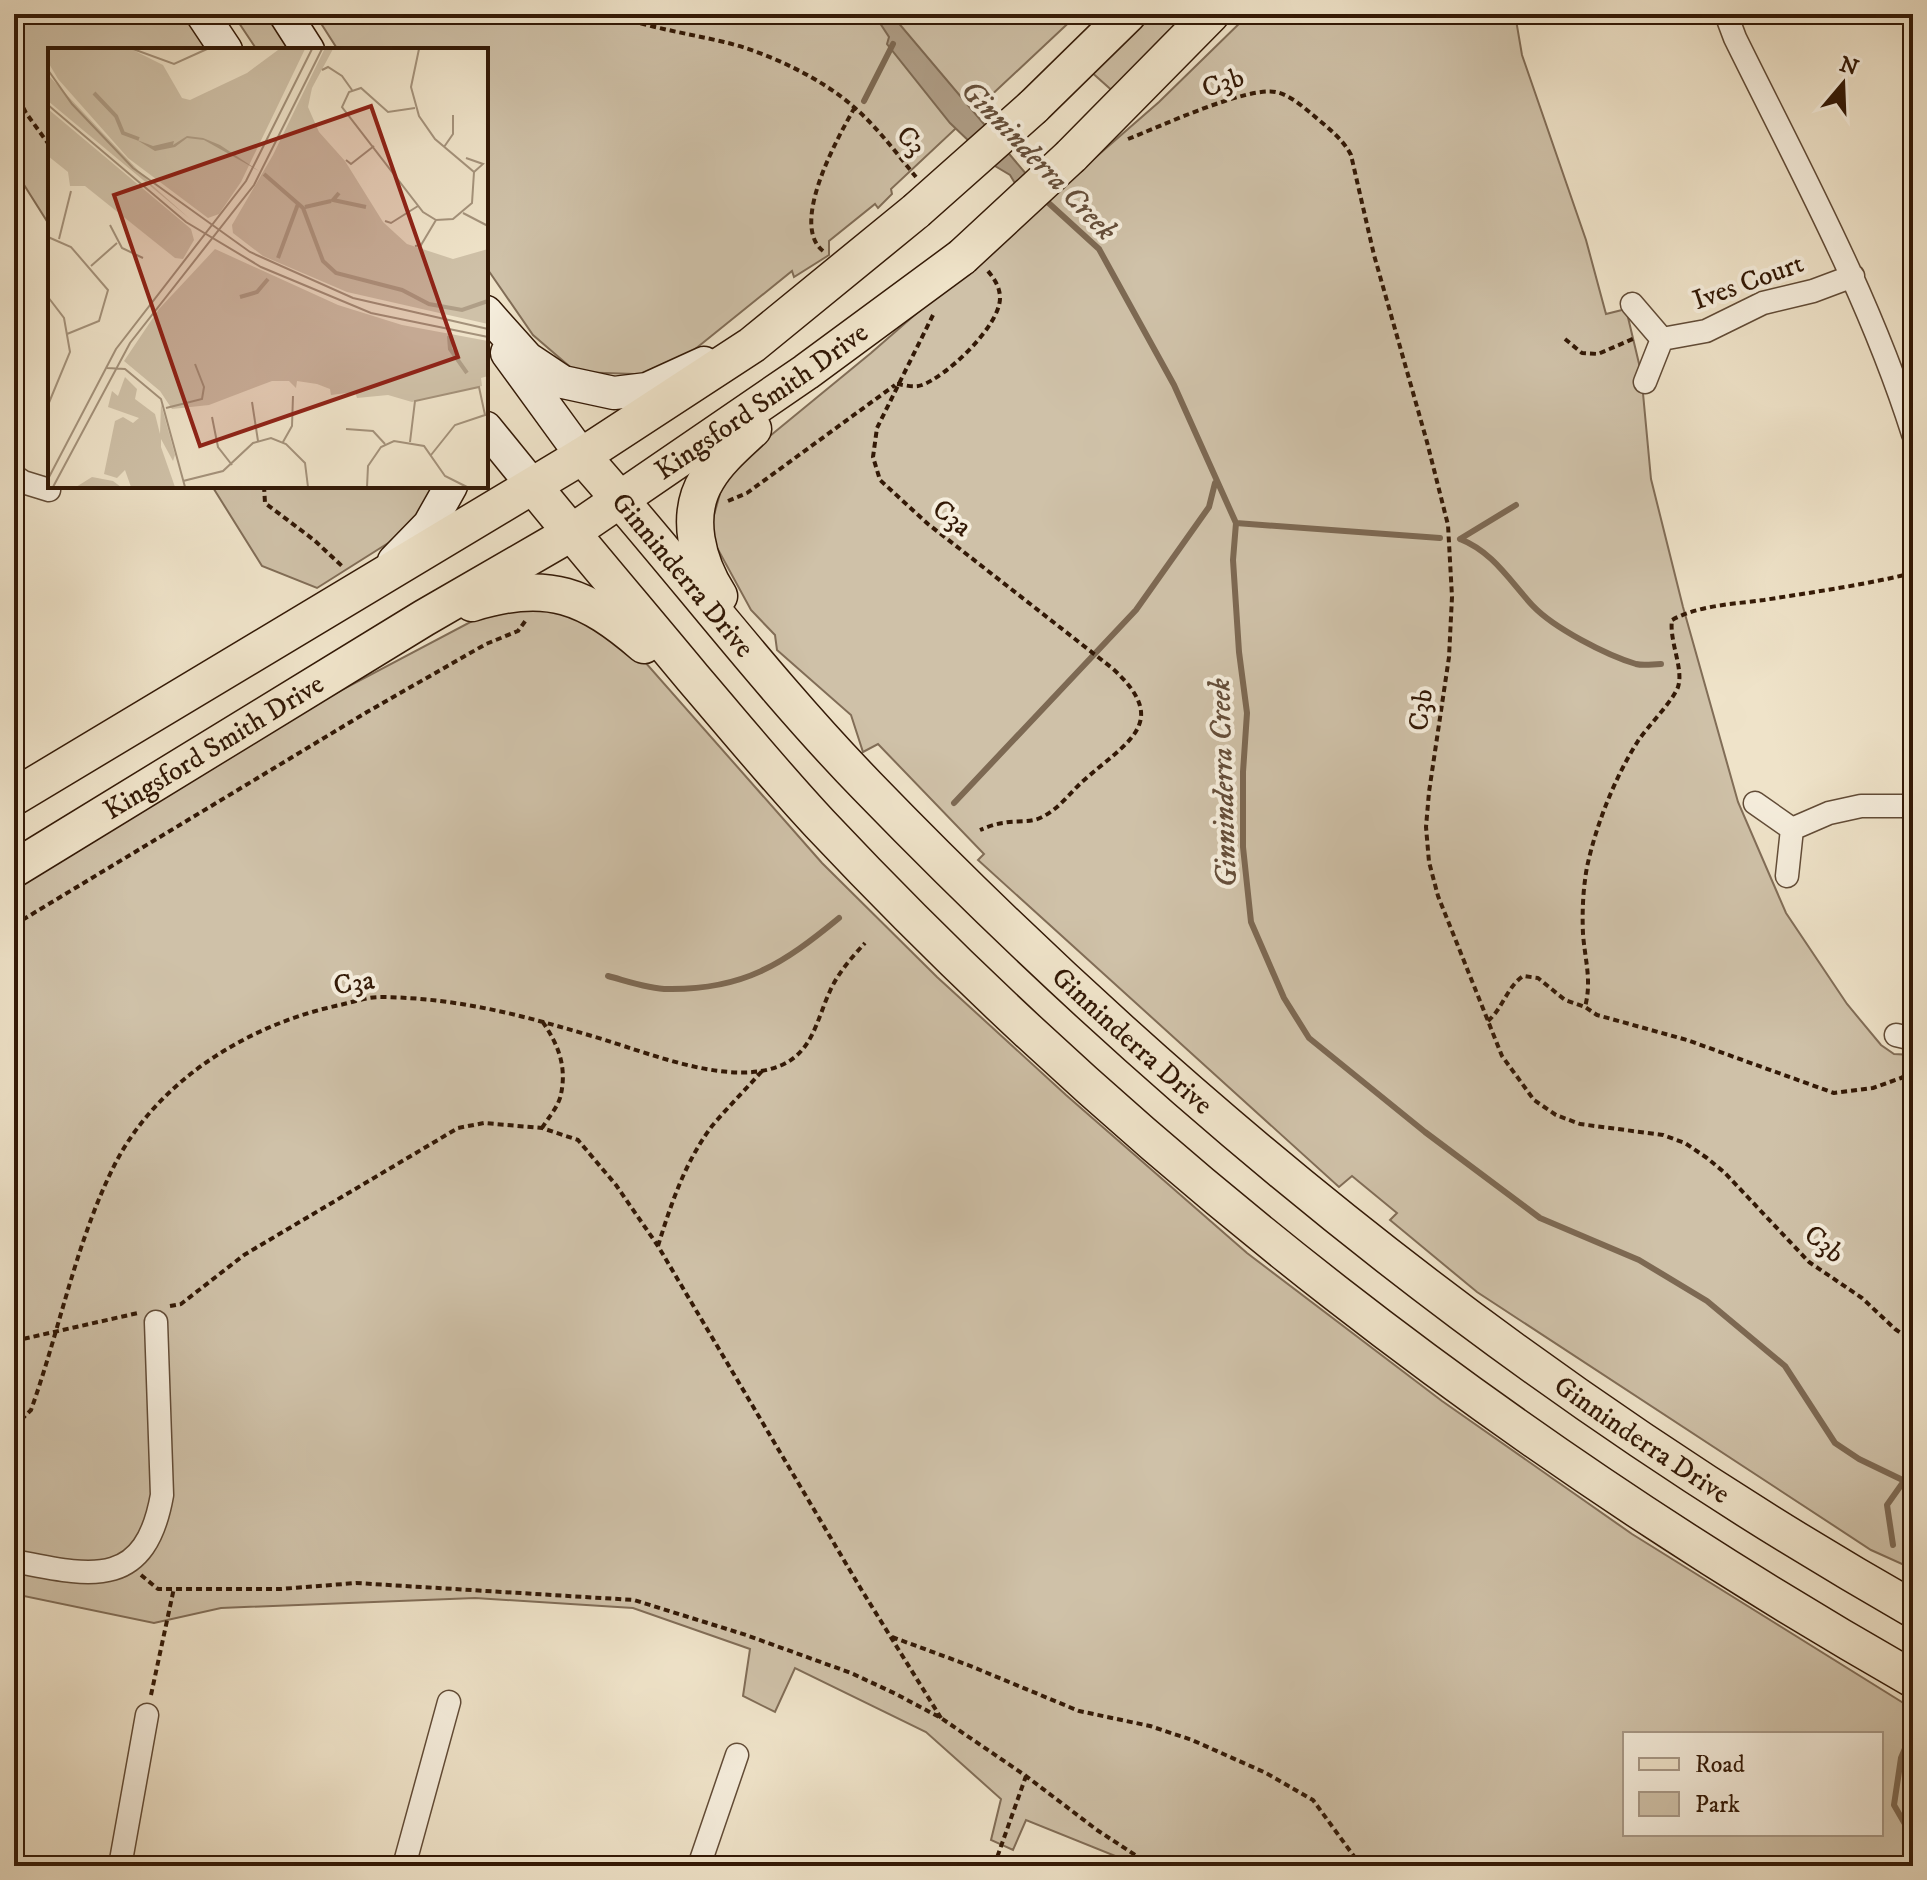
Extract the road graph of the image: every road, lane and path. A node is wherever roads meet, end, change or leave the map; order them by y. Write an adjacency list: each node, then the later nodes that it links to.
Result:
1 (202, 14): 7 (main road)
2 (285, 14): 8 (main road)
3 (612, 14): 10 (path, C3)
4 (1128, 14): 13 (main road, Kingsford Smith Drive, bridge)
5 (1211, 14): 15 (main road, Kingsford Smith Drive, bridge)
6 (1726, 14): 16 (street)
7 (225, 48)
8 (307, 48)
9 (14, 90): 12 (path)
10 (855, 107): 13 (path, C3); 14 (path)
11 (1123, 141): 55 (path, C3b)
12 (48, 143)
13 (919, 198): 23 (main road, Kingsford Smith Drive)
14 (832, 250)
15 (970, 257): 24 (main road, Kingsford Smith Drive); 26 (path)
16 (1853, 276): 22 (street, Ives Court); 28 (street)
17 (1632, 304): 22 (street)
18 (939, 309): 26 (path)
19 (488, 314): 23 (main road)
20 (488, 328): 29 (main road, Ginninderra Drive)
21 (1565, 339): 22 (path)
22 (1662, 339): 25 (street)
23 (752, 345): 29 (main road, Kingsford Smith Drive)
24 (806, 372): 35 (main road, Kingsford Smith Drive); 42 (main road)
25 (1645, 382)
26 (897, 384): 36 (path); 48 (path, C3a)
27 (488, 430): 31 (main road, Ginninderra Drive)
28 (1913, 434)
29 (582, 456): 31 (main road, Kingsford Smith Drive); 35 (main road, Ginninderra Drive)
30 (14, 476): 34 (street)
31 (534, 487): 37 (main road, Ginninderra Drive); 39 (main road, Kingsford Smith Drive)
32 (264, 488): 39 (path)
33 (450, 488): 39 (main road)
34 (49, 490)
35 (620, 499): 37 (main road, Kingsford Smith Drive); 42 (main road, Ginninderra Drive)
36 (723, 503)
37 (571, 533): 41 (main road, Kingsford Smith Drive); 43 (main road, Ginninderra Drive)
38 (1913, 573): 53 (path)
39 (367, 586): 44 (main road, Kingsford Smith Drive)
40 (529, 613): 51 (path)
41 (424, 618): 43 (main road); 49 (main road, Kingsford Smith Drive)
42 (781, 694): 68 (main road, Ginninderra Drive)
43 (721, 711): 70 (main road, Ginninderra Drive)
44 (14, 797)
45 (1755, 803): 47 (street)
46 (1913, 806): 47 (street)
47 (1792, 829): 50 (street)
48 (980, 830)
49 (14, 869)
50 (1787, 876)
51 (14, 925)
52 (865, 943): 56 (path, C3a)
53 (1585, 1007): 55 (path); 57 (path)
54 (542, 1021): 56 (path, C3a); 58 (path); 61 (path, C3a)
55 (1487, 1022): 63 (path, C3b)
56 (763, 1070): 59 (path)
57 (1913, 1071)
58 (542, 1128): 59 (path); 60 (path)
59 (658, 1246): 69 (path)
60 (157, 1313): 61 (path); 66 (street)
61 (57, 1330): 62 (path); 64 (path, C3a)
62 (14, 1341)
63 (1913, 1341)
64 (14, 1427)
65 (14, 1561): 66 (street)
66 (127, 1562): 67 (path)
67 (174, 1588): 72 (path); 73 (path)
68 (1913, 1609)
69 (890, 1636): 73 (path); 81 (path)
70 (1913, 1679)
71 (449, 1702): 77 (street)
72 (147, 1715): 76 (street)
73 (941, 1718): 75 (path)
74 (737, 1755): 78 (street)
75 (1026, 1776): 79 (path); 80 (path)
76 (120, 1866)
77 (404, 1866)
78 (699, 1866)
79 (994, 1866)
80 (1152, 1866)
81 (1361, 1866)

